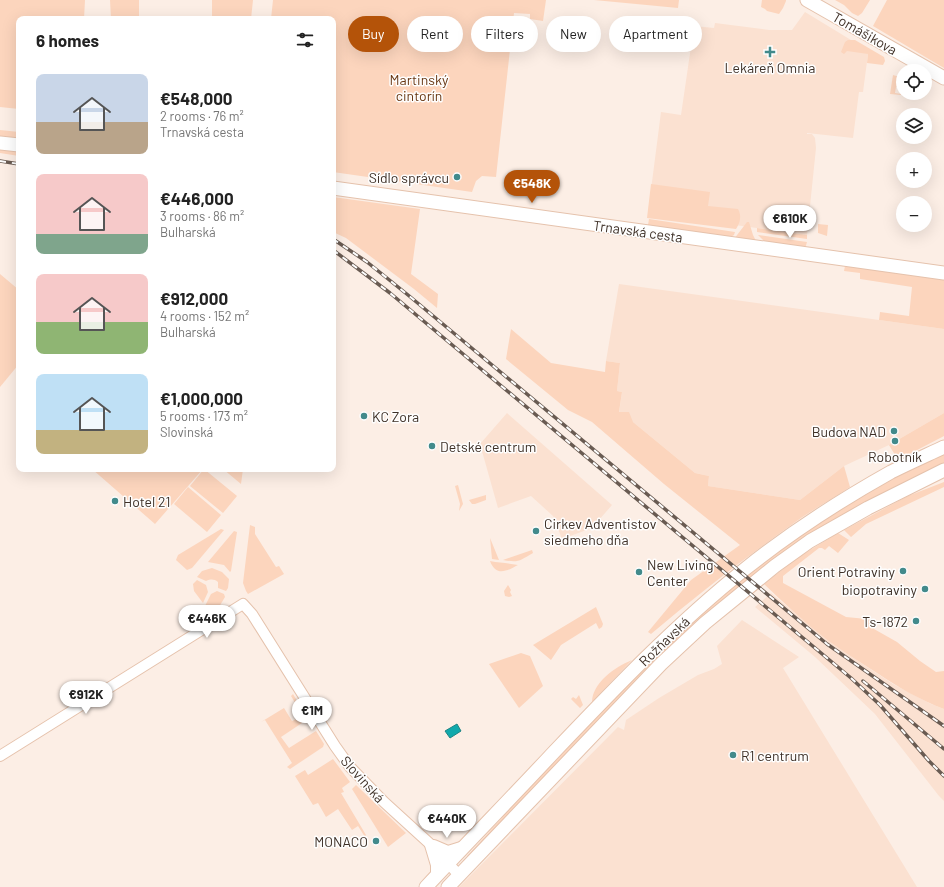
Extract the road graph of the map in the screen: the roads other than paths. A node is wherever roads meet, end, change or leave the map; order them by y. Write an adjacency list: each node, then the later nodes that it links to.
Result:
1 (807, 0): 2 (main road, Tomášikova)
2 (944, 78)
3 (0, 143): 4 (main road)
4 (16, 145)
5 (336, 188): 6 (main road, Trnavská cesta)
6 (944, 273)
7 (944, 447): 11 (main road, Rožňavská)
8 (944, 470): 13 (main road, Rožňavská)
9 (0, 756): 10 (street, Slovinská)
10 (429, 843): 11 (street, Slovinská); 12 (street, Slovinská); 14 (street)
11 (464, 846): 12 (main road, Rožňavská)
12 (449, 863): 13 (street, Slovinská); 14 (main road, Rožňavská)
13 (459, 875): 16 (main road, Rožňavská)
14 (436, 877): 15 (main road, Rožňavská)
15 (426, 887)
16 (448, 887)

